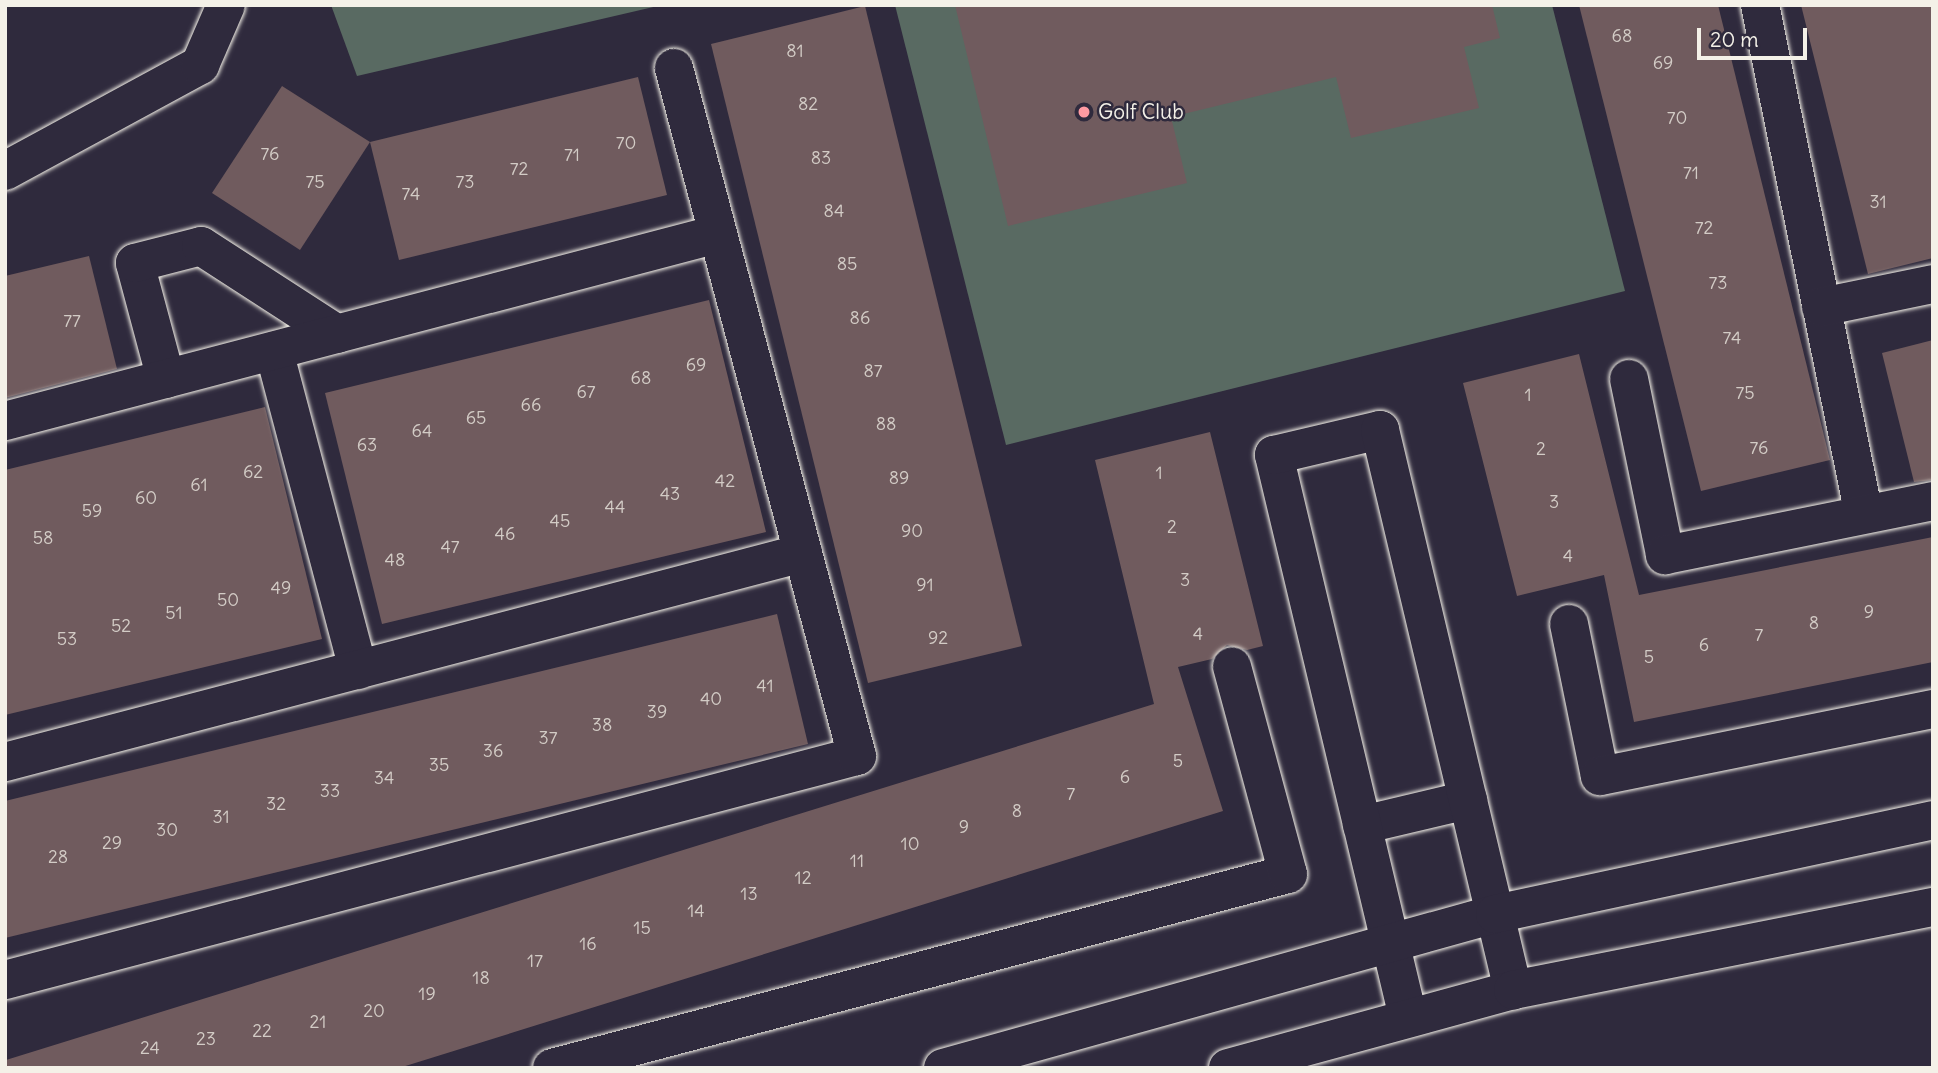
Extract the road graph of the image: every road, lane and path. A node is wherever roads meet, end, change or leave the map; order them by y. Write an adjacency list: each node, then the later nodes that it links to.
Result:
1 (226, 5): 4 (street)
2 (1760, 5): 7 (street)
3 (674, 68): 5 (street)
4 (5, 171)
5 (718, 234): 8 (street); 15 (street)
6 (1933, 285): 7 (street)
7 (1821, 307): 14 (street)
8 (337, 334): 9 (street); 10 (street)
9 (274, 351): 10 (street); 18 (street)
10 (166, 379): 12 (street)
11 (1629, 379): 14 (street)
12 (5, 421)
13 (1933, 501): 14 (street)
14 (1864, 515)
15 (803, 553): 18 (street); 27 (street)
16 (1569, 624): 19 (street)
17 (1232, 666): 30 (street)
18 (358, 670): 20 (street)
19 (1933, 709)
20 (5, 762)
21 (1468, 800): 23 (street); 23 (street); 25 (street)
22 (1933, 820): 25 (street)
23 (1362, 825): 26 (street)
24 (1933, 906): 28 (street)
25 (1495, 914): 26 (street); 28 (street)
26 (1390, 942): 29 (street); 31 (street)
27 (5, 980)
28 (1513, 990): 29 (street)
29 (1408, 1017): 32 (street)
30 (552, 1068)
31 (943, 1068)
32 (1228, 1068)

